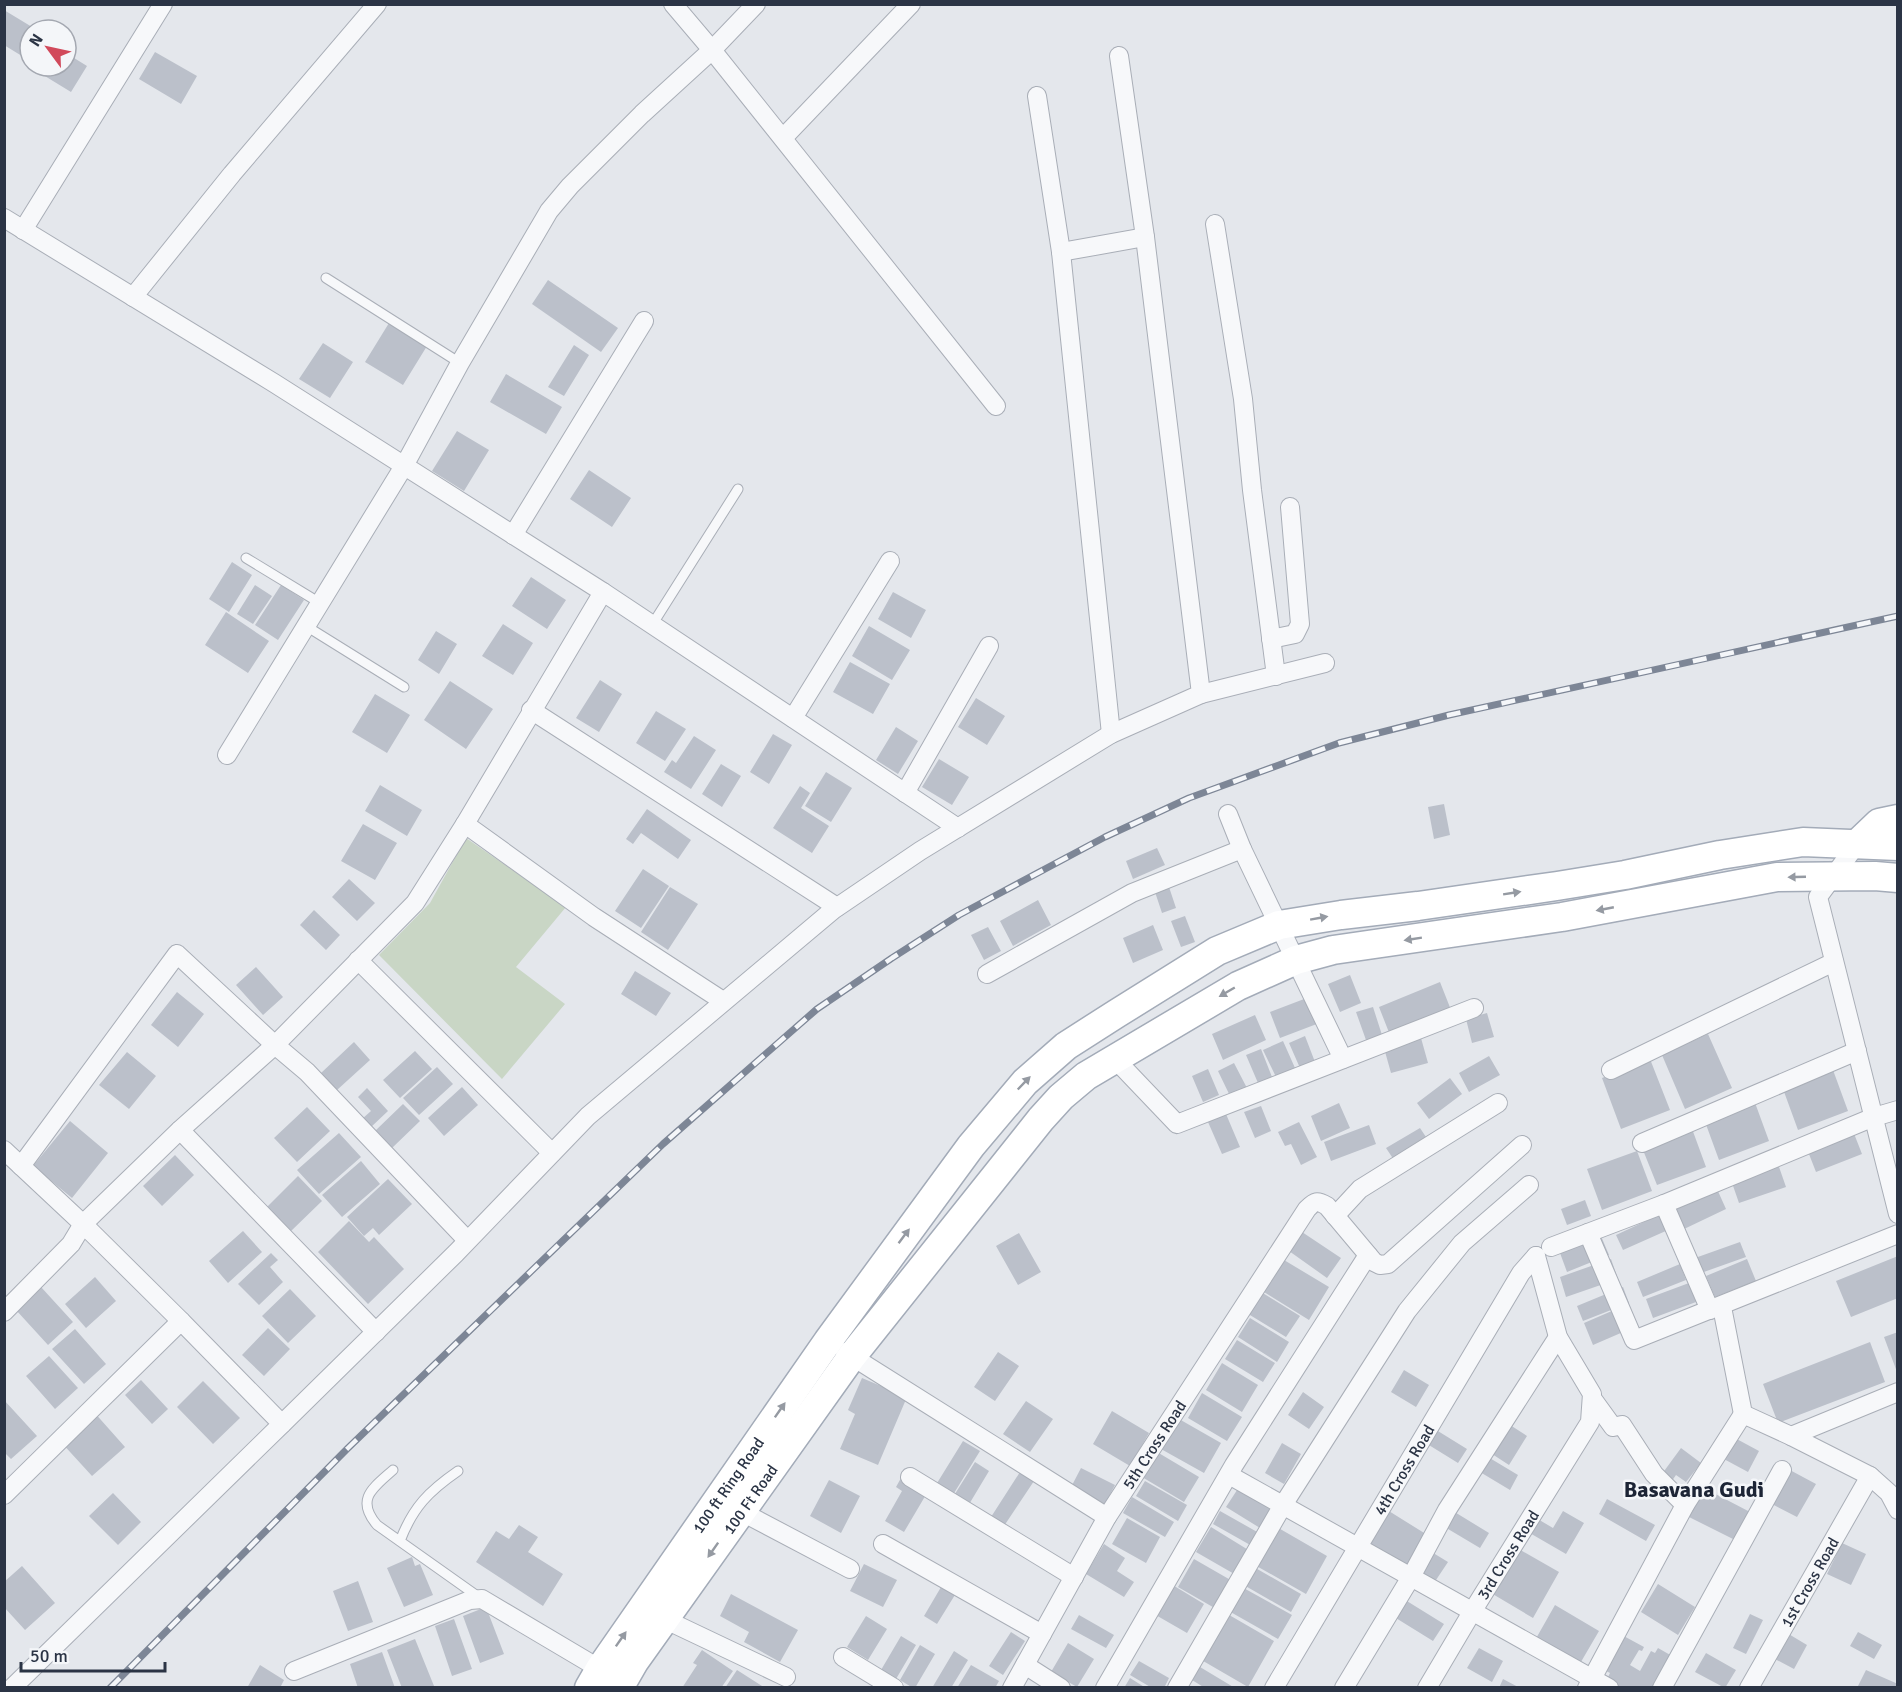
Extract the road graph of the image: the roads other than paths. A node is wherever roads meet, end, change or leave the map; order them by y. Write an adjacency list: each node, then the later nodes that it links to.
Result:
1 (163, 4): 12 (street)
2 (377, 4): 16 (street)
3 (673, 4): 6 (street)
4 (756, 4): 6 (street)
5 (911, 4): 9 (street)
6 (712, 50): 9 (street); 18 (street)
7 (1119, 56): 13 (street)
8 (1036, 96): 14 (street)
9 (783, 138): 19 (street)
10 (4, 218): 12 (street)
11 (1215, 224): 30 (street)
12 (23, 230): 16 (street)
13 (1145, 237): 14 (street); 35 (street)
14 (1061, 252): 38 (street)
15 (326, 278): 18 (lane)
16 (133, 297): 20 (street)
17 (644, 321): 23 (street)
18 (460, 363): 20 (street)
19 (996, 406)
20 (404, 466): 23 (street); 27 (street)
21 (738, 489): 28 (lane)
22 (1290, 507): 30 (street)
23 (513, 535): 26 (street)
24 (246, 558): 27 (lane)
25 (890, 561): 37 (street)
26 (603, 592): 28 (street); 36 (street)
27 (320, 603): 29 (street)
28 (652, 625): 37 (street)
29 (306, 626): 34 (lane); 39 (street)
30 (1271, 639): 33 (street)
31 (989, 646): 40 (street)
32 (1325, 663): 33 (street)
33 (1276, 675): 35 (street)
34 (404, 687)
35 (1201, 694): 38 (street)
36 (531, 710): 43 (street); 50 (street)
37 (793, 718): 40 (street)
38 (1112, 734): 44 (street)
39 (227, 755)
40 (905, 793): 44 (street)
41 (1228, 814): 47 (street)
42 (1898, 819): 45 (main road)
43 (465, 824): 52 (street); 56 (street)
44 (957, 828): 50 (street)
45 (1857, 844): 46 (main road, 100 ft Ring Road); 48 (street); 51 (main road, 100 ft Ring Road, one-way to 45)
46 (1898, 846)
47 (1242, 849): 51 (street); 55 (street)
48 (1834, 876): 49 (main road, 100 Ft Road); 53 (main road, 100 Ft Road, one-way to 53); 54 (street)
49 (1898, 878)
50 (837, 907): 56 (street)
51 (1279, 925): 53 (street); 87 (main road, 100 ft Ring Road, one-way to 51)
52 (358, 960): 58 (street); 70 (street)
53 (1296, 960): 60 (main road, 100 Ft Road, one-way to 60); 61 (street)
54 (1834, 962): 59 (street); 62 (street)
55 (987, 974)
56 (723, 1001): 70 (street)
57 (1474, 1008): 61 (street)
58 (274, 1045): 66 (street); 71 (street); 79 (street)
59 (1857, 1052): 65 (street); 67 (street)
60 (1114, 1059): 61 (street); 88 (main road, 100 Ft Road)
61 (1343, 1059)
62 (1611, 1070)
63 (1498, 1103): 75 (street)
64 (1898, 1110): 65 (street)
65 (1874, 1117): 73 (street); 74 (street)
66 (180, 1130): 76 (street); 85 (street)
67 (1642, 1143)
68 (1522, 1145): 81 (street)
69 (4, 1150): 71 (street)
70 (552, 1153): 79 (street)
71 (21, 1166): 76 (street)
72 (1529, 1185): 101 (street)
73 (1664, 1204): 77 (street); 82 (street)
74 (1898, 1214)
75 (1335, 1216): 81 (street); 105 (street, 5th Cross Road)
76 (83, 1224): 83 (street); 84 (street)
77 (1588, 1233): 80 (street); 82 (street)
78 (1898, 1234): 82 (street)
79 (467, 1240): 85 (street)
80 (1544, 1251): 86 (street); 108 (street, 4th Cross Road)
81 (1368, 1255): 97 (street)
82 (1716, 1309): 91 (street)
83 (4, 1312)
84 (181, 1321): 92 (street); 100 (street)
85 (376, 1332): 92 (street)
86 (1558, 1337): 90 (street); 111 (street)
87 (828, 1341): 88 (street); 120 (main road, 100 ft Ring Road, one-way to 87)
88 (852, 1356): 104 (main road, 100 Ft Road); 105 (street)
89 (1898, 1392): 93 (street)
90 (1592, 1398): 102 (street); 113 (street, 3rd Cross Road)
91 (1743, 1414): 93 (street); 102 (street)
92 (282, 1424): 122 (street)
93 (1791, 1436): 99 (street)
94 (393, 1470): 106 (lane)
95 (458, 1470): 106 (lane)
96 (1782, 1470): 131 (street)
97 (1229, 1475): 101 (street); 126 (street)
98 (910, 1476): 110 (street)
99 (1870, 1476): 103 (street); 132 (street, 1st Cross Road)
100 (4, 1496)
101 (1283, 1505): 108 (street); 127 (street)
102 (1685, 1505): 121 (street)
103 (1898, 1510)
104 (740, 1511): 109 (street); 114 (main road, 100 Ft Road, one-way to 114)
105 (1107, 1517): 110 (street, 5th Cross Road)
106 (400, 1541): 112 (lane)
107 (884, 1544): 115 (street)
108 (1358, 1546): 111 (street); 128 (street, 4th Cross Road)
109 (850, 1569)
110 (1074, 1577): 115 (street, 5th Cross Road)
111 (1411, 1577): 113 (street); 129 (street)
112 (482, 1599): 118 (street); 120 (street)
113 (1472, 1612): 121 (street); 130 (street, 3rd Cross Road)
114 (664, 1619): 119 (street); 120 (main road, 100 Ft Road)
115 (1042, 1635): 117 (street, 5th Cross Road)
116 (843, 1657): 123 (street)
117 (1025, 1665): 124 (street, 5th Cross Road); 125 (street)
118 (294, 1671)
119 (786, 1677)
120 (603, 1681)
121 (1596, 1685)
122 (12, 1688)
123 (894, 1688)
124 (1012, 1688)
125 (1061, 1688)
126 (1105, 1688)
127 (1177, 1688)
128 (1274, 1688)
129 (1344, 1688)
130 (1427, 1688)
131 (1662, 1688)
132 (1749, 1688)

